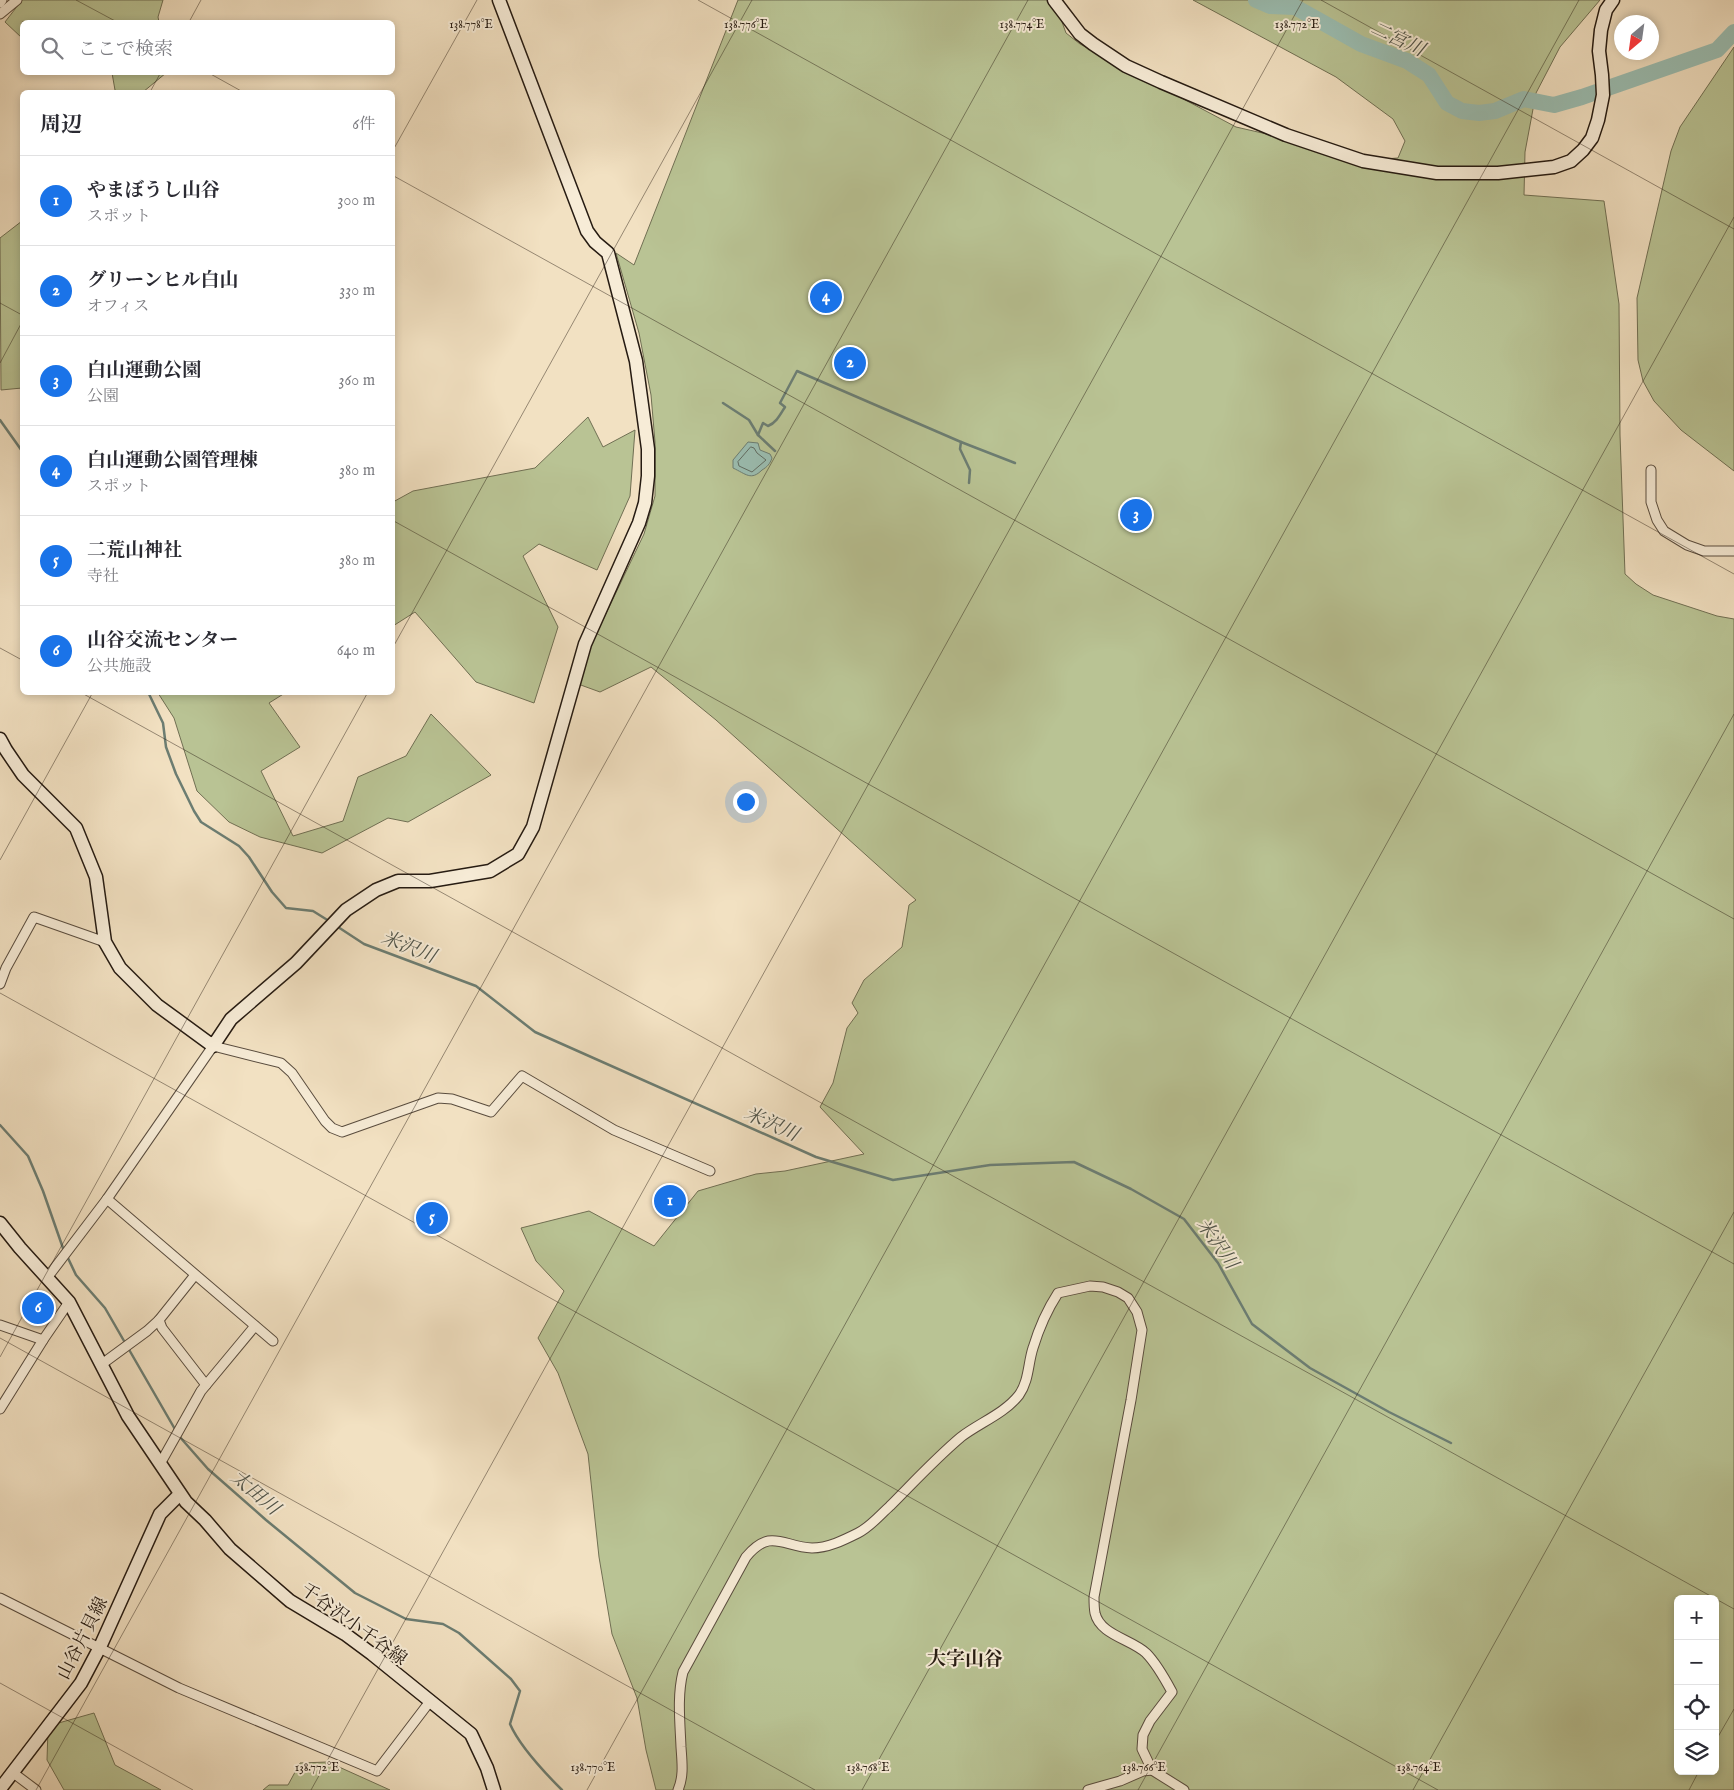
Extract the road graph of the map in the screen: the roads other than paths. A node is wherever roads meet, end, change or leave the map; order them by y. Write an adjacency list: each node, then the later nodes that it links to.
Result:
1 (17, 0): 5 (street)
2 (499, 0): 11 (street)
3 (1054, 0): 4 (street)
4 (1613, 0)
5 (0, 14)
6 (1651, 470): 7 (street)
7 (1734, 551)
8 (0, 739): 9 (street)
9 (105, 942): 10 (street); 11 (street)
10 (0, 984)
11 (213, 1046): 12 (street); 13 (street)
12 (710, 1171)
13 (107, 1199): 15 (street); 16 (street)
14 (0, 1223): 16 (street, 千谷沢小千谷線)
15 (195, 1275): 18 (street); 20 (street)
16 (47, 1278): 17 (street, 千谷沢小千谷線)
17 (69, 1302): 21 (street); 23 (street, 千谷沢小千谷線)
18 (159, 1320): 23 (street); 24 (street)
19 (0, 1325): 21 (street)
20 (255, 1326): 22 (street); 24 (street)
21 (43, 1340): 25 (street)
22 (272, 1341)
23 (102, 1364): 26 (street, 千谷沢小千谷線)
24 (206, 1385): 26 (street)
25 (0, 1410)
26 (160, 1464): 27 (street, 千谷沢小千谷線)
27 (180, 1494): 29 (street, 山谷片貝線); 30 (street, 千谷沢小千谷線)
28 (0, 1598): 29 (street)
29 (100, 1647): 30 (street); 32 (street, 山谷片貝線)
30 (430, 1700): 35 (street, 千谷沢小千谷線)
31 (1152, 1770): 36 (street); 37 (street); 38 (street)
32 (12, 1772): 33 (street, 山谷片貝線); 34 (street)
33 (0, 1789)
34 (36, 1790)
35 (494, 1790)
36 (678, 1790)
37 (1088, 1790)
38 (1184, 1790)

